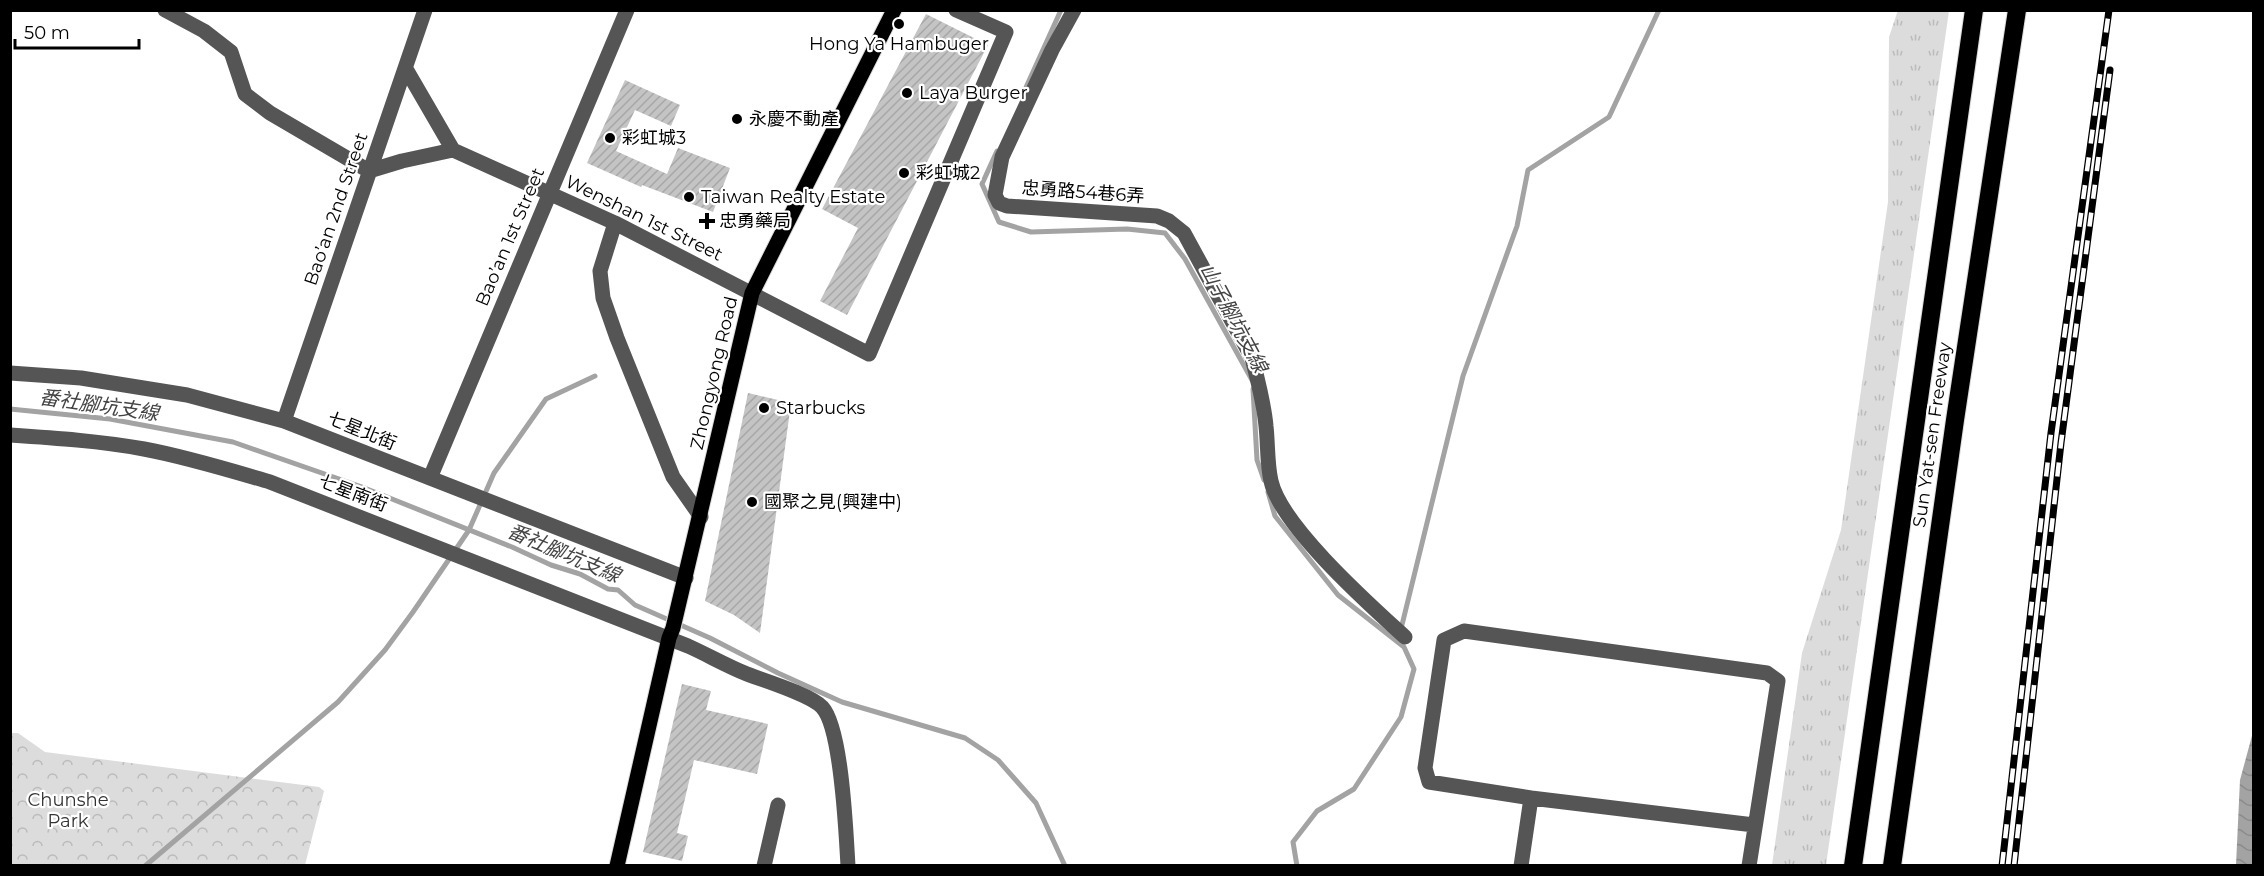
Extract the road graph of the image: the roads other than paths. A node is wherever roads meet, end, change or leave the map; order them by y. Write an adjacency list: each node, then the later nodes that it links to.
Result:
1 (165, 10): 11 (street)
2 (425, 10): 9 (street, Bao’an 2nd Street)
3 (627, 10): 12 (street, Bao’an 1st Street)
4 (894, 10): 14 (main road, Zhongyong Road)
5 (957, 10): 14 (street, Wenshan 1st Street)
6 (1074, 10): 22 (street, 忠勇路54巷6弄)
7 (1974, 10): 31 (highway, Sun Yat-sen Freeway)
8 (2017, 10): 32 (highway, Sun Yat-sen Freeway)
9 (406, 69): 10 (street); 11 (street, Bao’an 2nd Street)
10 (453, 150): 11 (street); 12 (street, Wenshan 1st Street)
11 (369, 171): 16 (street, Bao’an 2nd Street)
12 (549, 193): 13 (street, Wenshan 1st Street); 18 (street, Bao’an 1st Street)
13 (615, 223): 14 (street, Wenshan 1st Street); 19 (street)
14 (752, 292): 19 (main road, Zhongyong Road)
15 (10, 373): 16 (street, 七星北街)
16 (284, 421): 18 (street, 七星北街)
17 (10, 435): 21 (street, 七星南街)
18 (430, 478): 20 (street, 七星北街)
19 (701, 517): 20 (main road, Zhongyong Road)
20 (686, 578): 21 (main road, Zhongyong Road)
21 (671, 633): 26 (main road); 28 (street, 七星南街)
22 (1406, 637)
23 (1531, 798): 25 (street); 25 (street); 29 (street)
24 (778, 804): 27 (street)
25 (1754, 825): 30 (street)
26 (617, 866)
27 (764, 866)
28 (848, 866)
29 (1521, 866)
30 (1749, 866)
31 (1852, 866)
32 (1892, 866)

